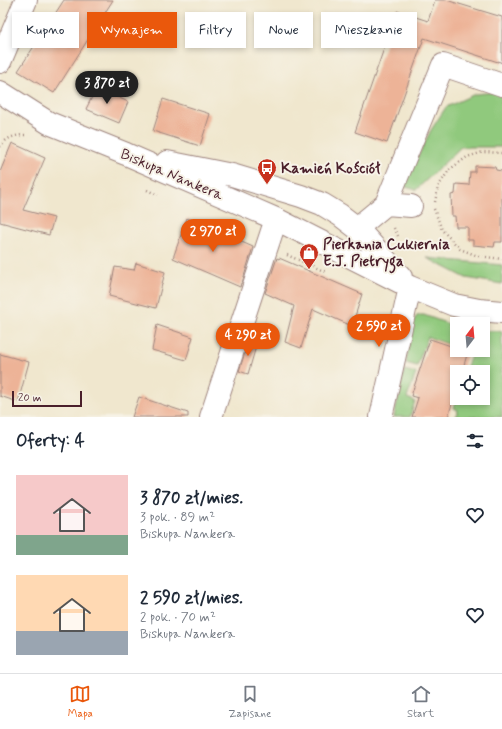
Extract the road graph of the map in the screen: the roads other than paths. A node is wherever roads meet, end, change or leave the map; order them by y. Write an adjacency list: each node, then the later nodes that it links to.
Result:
1 (26, 0): 2 (street)
2 (0, 62)
3 (502, 85): 6 (street)
4 (0, 92): 5 (street, Biskupa Nankera)
5 (126, 154): 8 (street, Biskupa Nankera); 9 (street)
6 (386, 204): 7 (street); 9 (street)
7 (411, 206)
8 (276, 219): 10 (street, Biskupa Nankera); 12 (street)
9 (357, 228): 10 (street)
10 (410, 287): 11 (street, Biskupa Nankera); 13 (street)
11 (502, 312)
12 (211, 417)
13 (381, 417)

